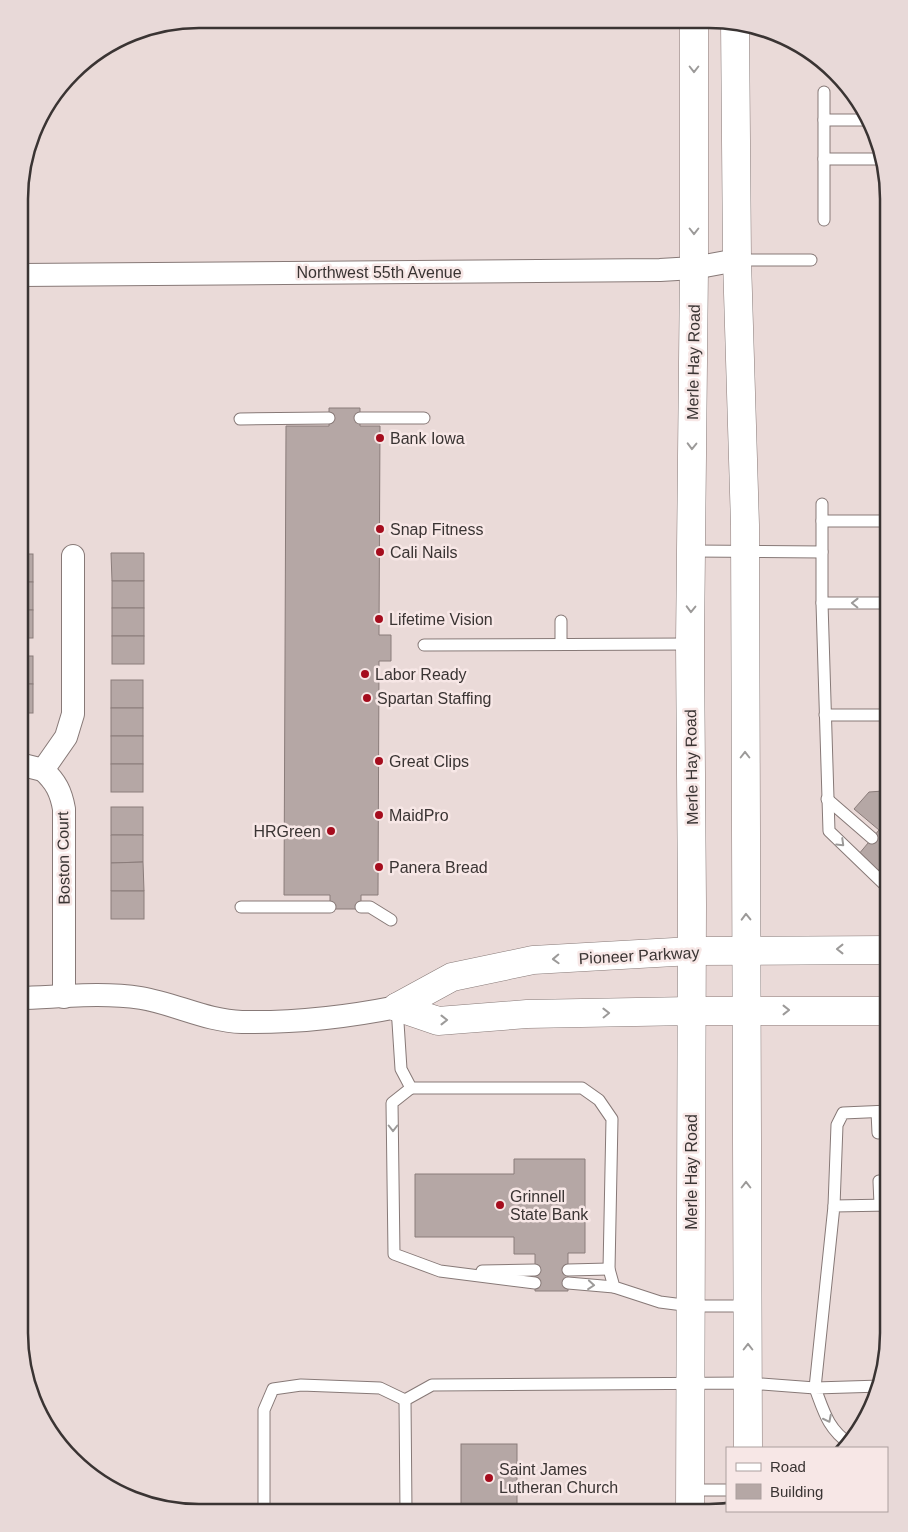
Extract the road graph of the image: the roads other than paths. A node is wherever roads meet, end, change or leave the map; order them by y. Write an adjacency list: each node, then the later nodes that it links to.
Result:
1 (694, 28): 11 (main road, Merle Hay Road, one-way to 11)
2 (735, 30): 9 (main road)
3 (824, 92): 4 (lane)
4 (824, 120): 5 (lane); 6 (lane)
5 (862, 120)
6 (824, 159): 7 (lane); 8 (lane)
7 (875, 159)
8 (824, 220)
9 (737, 260): 10 (lane); 11 (street, Northwest 55th Avenue); 21 (main road)
10 (811, 260)
11 (694, 268): 12 (street, Northwest 55th Avenue); 20 (main road, Merle Hay Road, one-way to 20)
12 (28, 275)
13 (329, 418): 16 (lane)
14 (360, 418): 15 (lane)
15 (424, 418)
16 (240, 419)
17 (822, 504): 19 (lane)
18 (880, 521): 19 (lane)
19 (822, 522): 22 (lane)
20 (692, 551): 21 (lane); 28 (main road, Merle Hay Road, one-way to 28)
21 (744, 551): 22 (lane); 43 (main road, one-way to 21)
22 (822, 552): 24 (lane)
23 (73, 556): 33 (street)
24 (822, 603): 25 (lane, one-way to 24); 30 (lane)
25 (880, 603)
26 (561, 621): 27 (lane)
27 (561, 644): 28 (lane); 29 (lane)
28 (690, 644): 42 (main road, Merle Hay Road)
29 (424, 645)
30 (825, 715): 31 (lane); 34 (lane)
31 (880, 715)
32 (28, 766): 33 (street)
33 (43, 770): 44 (street, Boston Court)
34 (827, 799): 35 (lane); 36 (lane, one-way to 36)
35 (872, 838)
36 (880, 880)
37 (241, 907): 38 (lane)
38 (330, 908)
39 (360, 908): 40 (lane)
40 (391, 920)
41 (880, 950): 43 (main road, Pioneer Parkway, one-way to 43)
42 (692, 951): 43 (main road, Pioneer Parkway); 46 (main road, Pioneer Parkway, one-way to 46); 47 (main road, Merle Hay Road)
43 (746, 952): 48 (main road)
44 (64, 996): 45 (street, Pioneer Parkway); 46 (street, Pioneer Parkway)
45 (28, 998)
46 (397, 1006): 47 (main road, one-way to 47); 50 (lane)
47 (690, 1011): 48 (main road); 65 (main road, Merle Hay Road)
48 (747, 1011): 49 (main road, one-way to 49); 66 (main road, one-way to 48)
49 (880, 1011)
50 (411, 1088): 58 (lane); 61 (lane, one-way to 61)
51 (880, 1112): 57 (lane)
52 (880, 1125): 53 (lane)
53 (878, 1133)
54 (879, 1181): 55 (lane)
55 (880, 1186)
56 (880, 1205): 57 (lane)
57 (834, 1206): 70 (lane)
58 (609, 1269): 60 (lane); 64 (lane)
59 (535, 1270): 61 (lane)
60 (568, 1270)
61 (440, 1271): 62 (lane)
62 (535, 1284)
63 (568, 1284): 64 (lane, one-way to 64)
64 (614, 1287): 65 (lane)
65 (690, 1306): 66 (lane); 67 (main road, Merle Hay Road)
66 (747, 1306): 68 (main road, one-way to 66)
67 (690, 1383): 68 (lane); 71 (lane); 75 (main road, Merle Hay Road)
68 (748, 1383): 70 (lane); 73 (main road)
69 (872, 1386): 70 (lane)
70 (814, 1388): 72 (lane, one-way to 72)
71 (406, 1400): 76 (lane); 77 (lane)
72 (843, 1439)
73 (748, 1447)
74 (726, 1490): 75 (lane)
75 (690, 1501)
76 (264, 1504)
77 (406, 1504)

